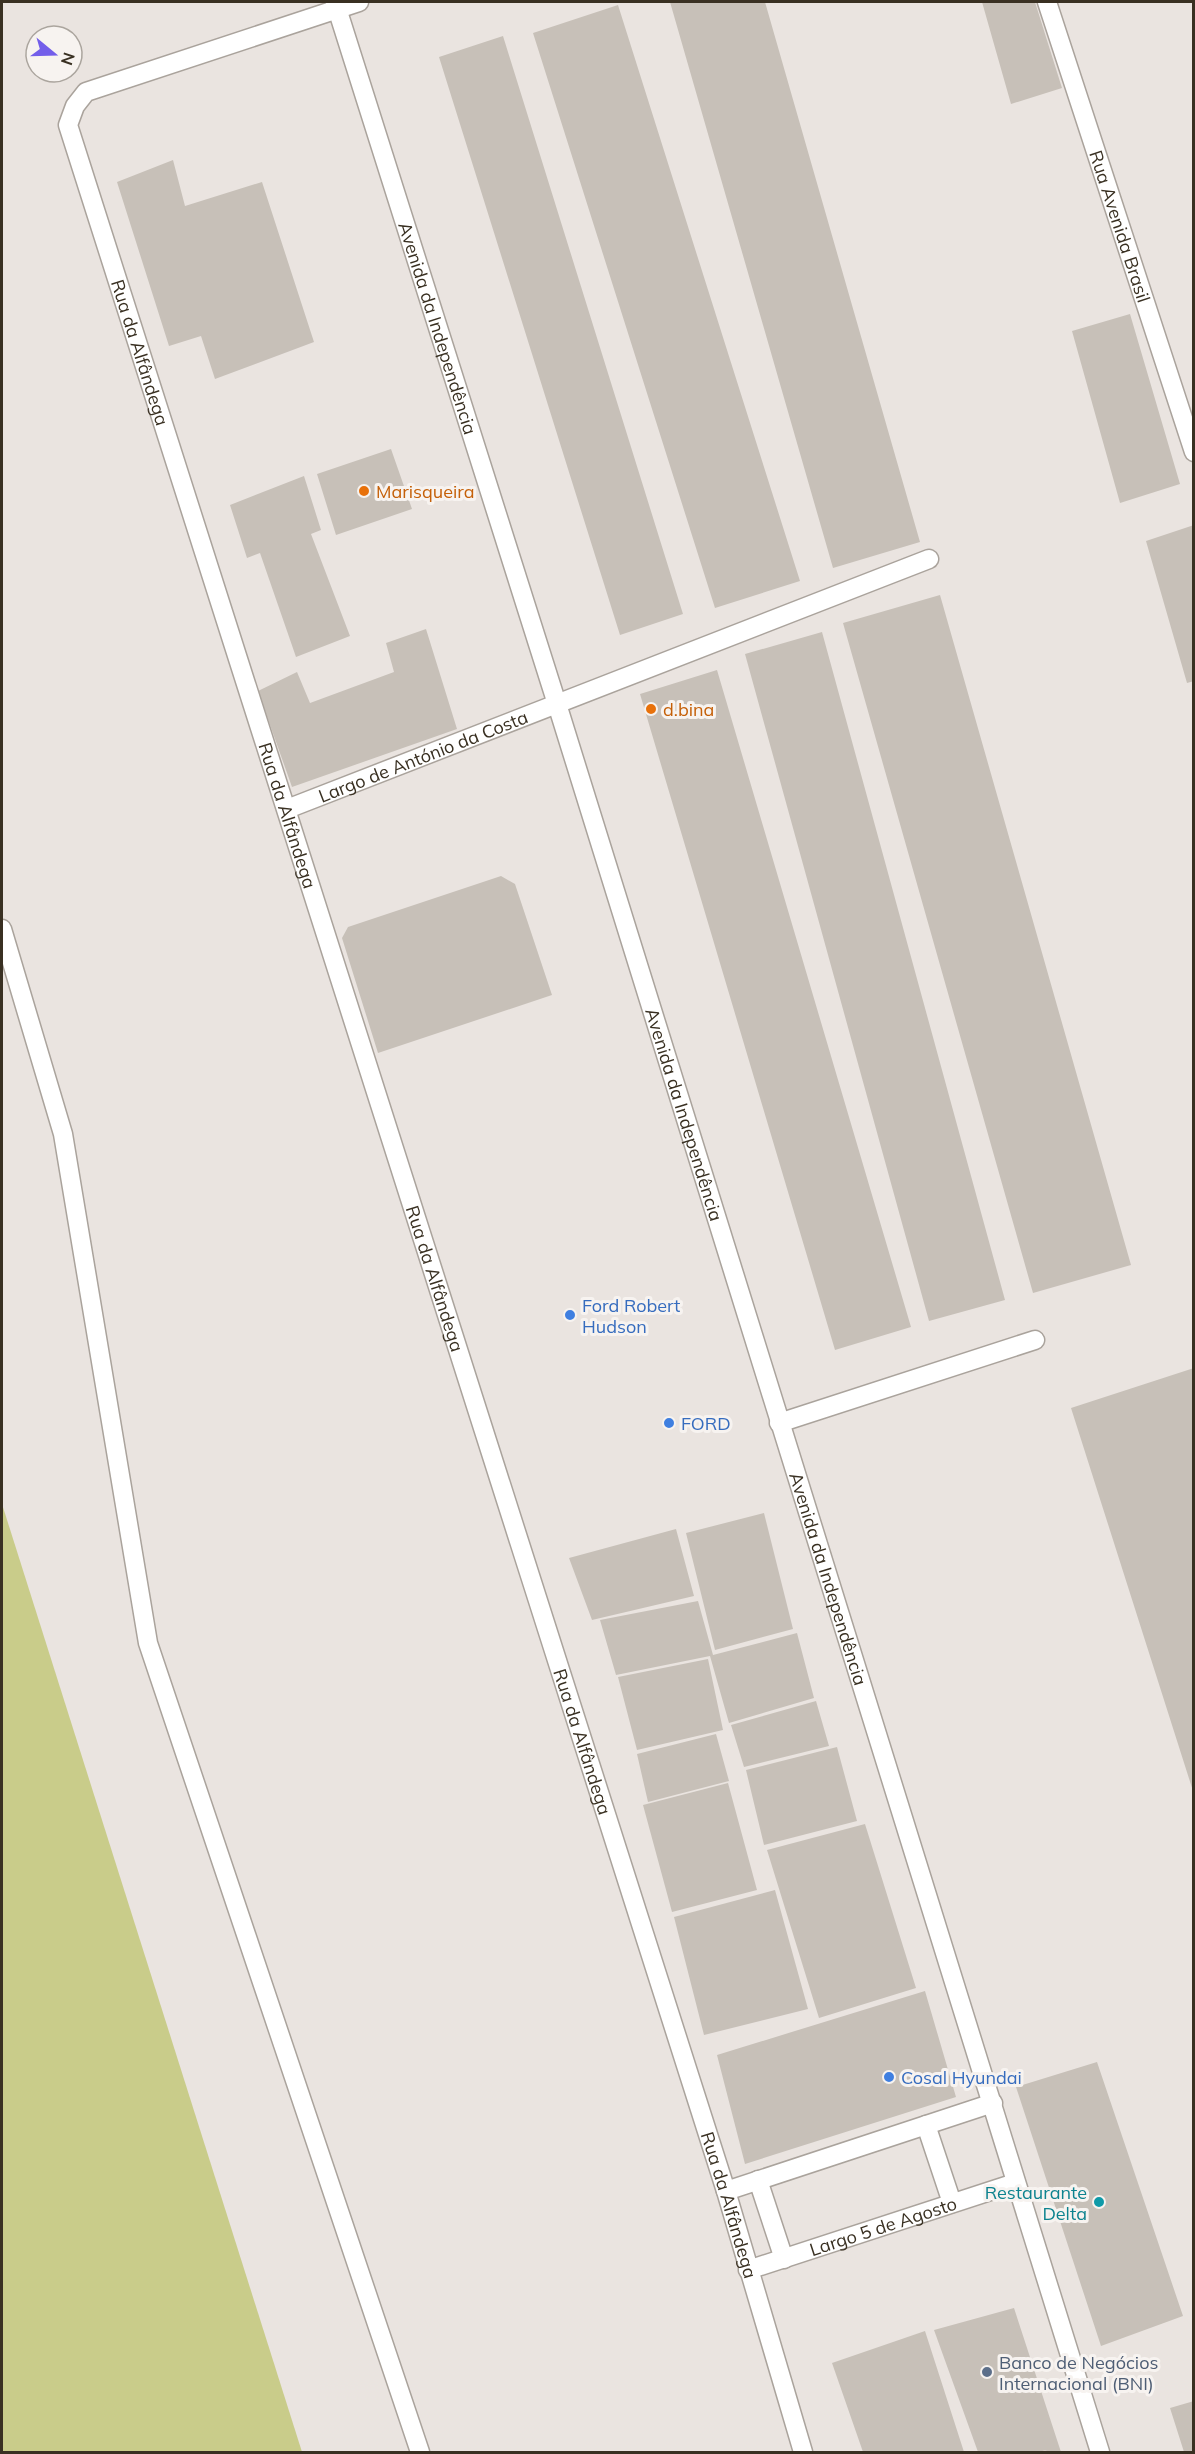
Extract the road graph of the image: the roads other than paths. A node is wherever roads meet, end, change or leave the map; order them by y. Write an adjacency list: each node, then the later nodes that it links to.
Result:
1 (359, 2): 3 (street)
2 (1047, 2): 4 (street, Rua Avenida Brasil)
3 (336, 5): 6 (street, Avenida da Independência); 7 (street, Rua da Alfândega)
4 (1194, 452)
5 (929, 559): 6 (street, Largo de António da Costa)
6 (557, 704): 7 (street, Largo de António da Costa); 10 (street, Avenida da Independência)
7 (287, 809): 15 (street, Rua da Alfândega)
8 (2, 929): 19 (street)
9 (1035, 1340): 10 (street)
10 (779, 1423): 11 (street, Avenida da Independência)
11 (993, 2103): 12 (street); 14 (street, Avenida da Independência)
12 (926, 2124): 13 (street); 16 (street, Largo 5 de Agosto)
13 (758, 2180): 15 (street); 17 (street, Largo 5 de Agosto)
14 (1016, 2183): 16 (street); 21 (street, Avenida da Independência)
15 (726, 2191): 18 (street, Rua da Alfândega)
16 (952, 2203): 17 (street, Largo 5 de Agosto)
17 (784, 2259): 18 (street)
18 (748, 2270): 20 (street, Rua da Alfândega)
19 (420, 2452)
20 (803, 2452)
21 (1100, 2452)

